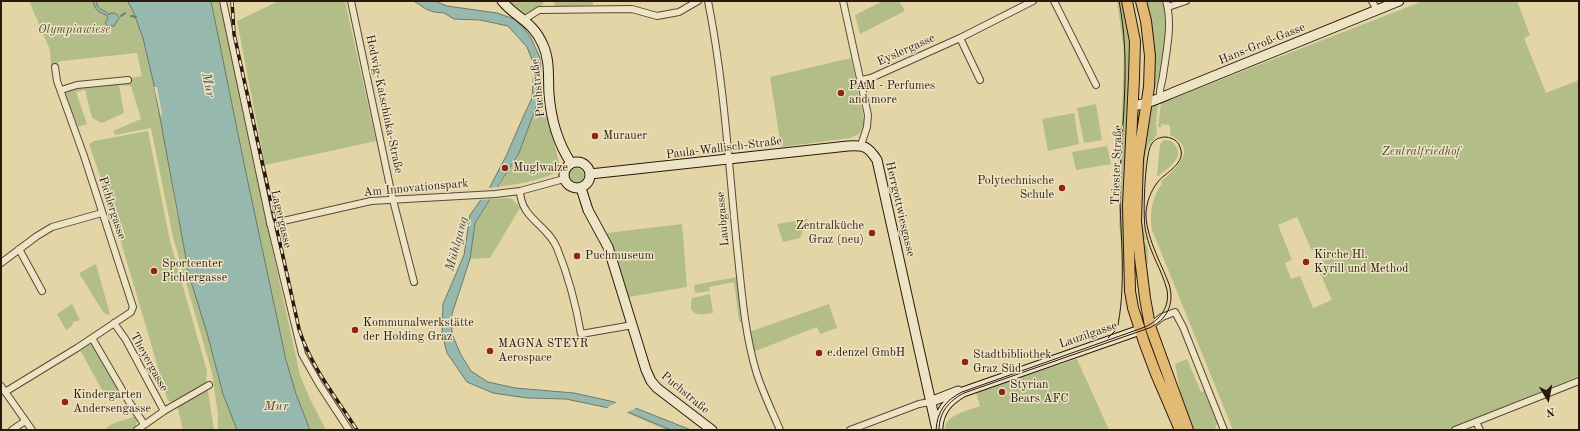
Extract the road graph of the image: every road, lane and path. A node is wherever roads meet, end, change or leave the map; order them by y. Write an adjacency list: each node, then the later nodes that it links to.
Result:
1 (223, 1): 36 (street, Lagergasse)
2 (352, 1): 34 (street, Hedwig-Katschinka-Straße)
3 (502, 1): 16 (street, Puchstraße)
4 (698, 1): 16 (street)
5 (708, 1): 28 (street, Laubgasse)
6 (843, 1): 20 (street)
7 (1033, 1): 17 (street, Eyslergasse)
8 (1054, 1): 22 (street)
9 (1127, 1): 26 (main road, Triester Straße)
10 (1141, 1): 25 (main road, Triester Straße)
11 (1186, 1): 14 (street)
12 (1372, 1): 15 (street)
13 (1399, 1): 15 (street, Hans-Groß-Gasse)
14 (1167, 4): 24 (street)
15 (1377, 10): 24 (street, Hans-Groß-Gasse)
16 (525, 20): 29 (street, Puchstraße)
17 (960, 38): 20 (street, Eyslergasse); 21 (street)
18 (55, 67): 23 (street, Pichlergasse)
19 (128, 80): 23 (street)
20 (861, 80): 27 (street)
21 (980, 80)
22 (1096, 85)
23 (61, 90): 35 (street, Pichlergasse)
24 (1160, 97): 25 (street, Hans-Groß-Gasse)
25 (1146, 104): 26 (street, Hans-Groß-Gasse); 43 (main road, Triester Straße)
26 (1133, 106): 44 (main road, Triester Straße)
27 (861, 145): 28 (street, Paula-Wallisch-Straße); 51 (street, Herrgottwiesgasse)
28 (730, 159): 30 (street, Paula-Wallisch-Straße); 62 (street, Laubgasse)
29 (571, 163): 30 (street); 31 (street)
30 (590, 174): 32 (street)
31 (564, 179): 32 (street); 33 (street, Am Innovationspark)
32 (581, 188): 42 (street, Puchstraße)
33 (520, 191): 34 (street, Am Innovationspark); 42 (street)
34 (394, 199): 36 (street, Am Innovationspark); 39 (street, Hedwig-Katschinka-Straße)
35 (102, 213): 37 (street); 41 (street, Pichlergasse)
36 (270, 224): 60 (street, Lagergasse)
37 (19, 249): 38 (street); 40 (street)
38 (1, 263)
39 (414, 282)
40 (42, 291)
41 (114, 323): 45 (street, Pichlergasse); 52 (street, Theyergasse)
42 (633, 325): 61 (street, Puchstraße)
43 (1150, 326): 44 (street); 66 (main road, Triester Straße); 67 (street)
44 (1140, 330): 49 (street, Lauzilgasse); 65 (main road, Triester Straße)
45 (92, 338): 50 (street, Pichlergasse); 56 (street)
46 (1579, 382): 55 (street)
47 (209, 385): 52 (street, Theyergasse)
48 (1, 386): 50 (street)
49 (976, 387): 51 (street, Lauzilgasse); 53 (street, Lauzilgasse)
50 (6, 392): 54 (street)
51 (930, 402): 53 (street); 63 (street, Lauzilgasse); 64 (street, Herrgottwiesgasse)
52 (164, 411): 56 (street, Theyergasse)
53 (942, 411): 64 (street)
54 (25, 420): 57 (street); 58 (street)
55 (1476, 422): 68 (street); 69 (street)
56 (144, 424): 59 (street, Theyergasse)
57 (12, 430)
58 (32, 430)
59 (137, 430)
60 (349, 430)
61 (712, 430)
62 (780, 430)
63 (850, 430)
64 (937, 430)
65 (1180, 430)
66 (1188, 430)
67 (1224, 430)
68 (1455, 430)
69 (1480, 430)

